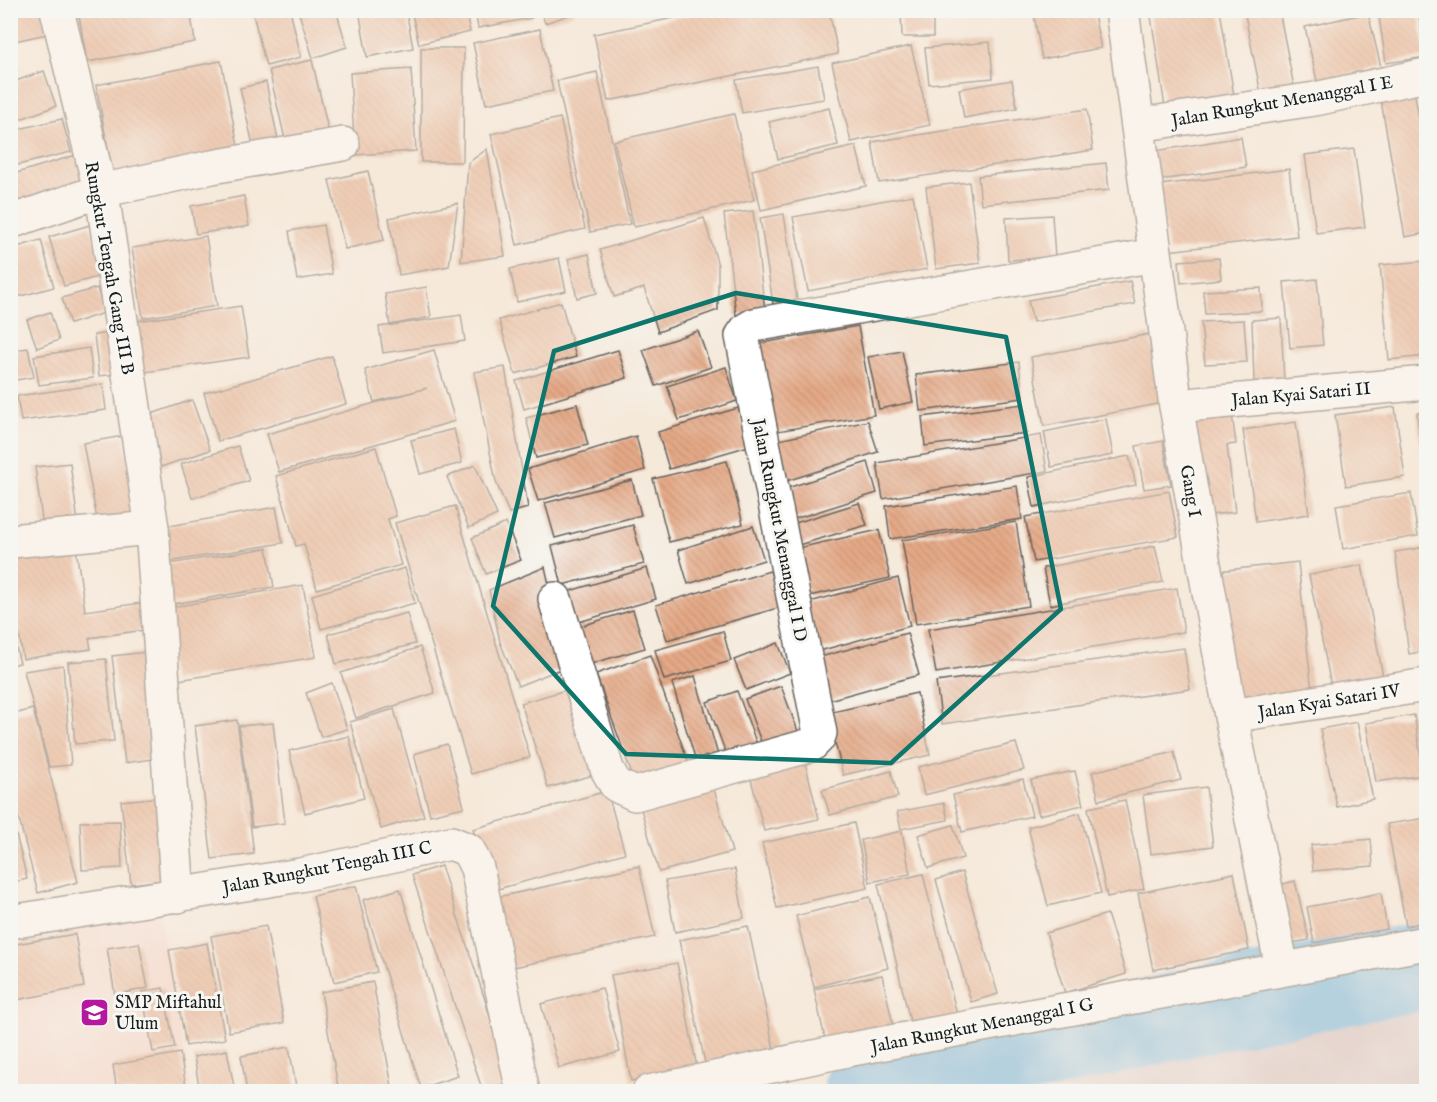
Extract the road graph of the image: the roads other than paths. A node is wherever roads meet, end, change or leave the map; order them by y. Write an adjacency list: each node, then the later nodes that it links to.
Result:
1 (57, 10): 6 (street, Rungkut Tengah Gang III B)
2 (1122, 10): 4 (street, Gang I)
3 (1426, 75): 4 (street, Jalan Rungkut Menanggal I E)
4 (1138, 126): 8 (street, Gang I)
5 (343, 144): 6 (street)
6 (100, 191): 7 (street); 11 (street, Rungkut Tengah Gang III B)
7 (10, 222)
8 (1155, 255): 10 (street, Gang I); 13 (street, Jalan Rungkut Menanggal I D)
9 (1426, 382): 10 (street, Jalan Kyai Satari II)
10 (1176, 406): 15 (street, Gang I)
11 (152, 528): 12 (street); 16 (street, Rungkut Tengah Gang III B)
12 (10, 542)
13 (555, 599)
14 (1426, 685): 15 (street, Jalan Kyai Satari IV)
15 (1231, 716): 19 (street, Gang I)
16 (178, 896): 17 (street, Jalan Rungkut Tengah III C); 20 (street, Jalan Rungkut Tengah III C)
17 (10, 922)
18 (1426, 943): 19 (street, Jalan Rungkut Menanggal I G)
19 (1282, 968): 21 (street, Jalan Rungkut Menanggal I G)
20 (524, 1092)
21 (649, 1092)

